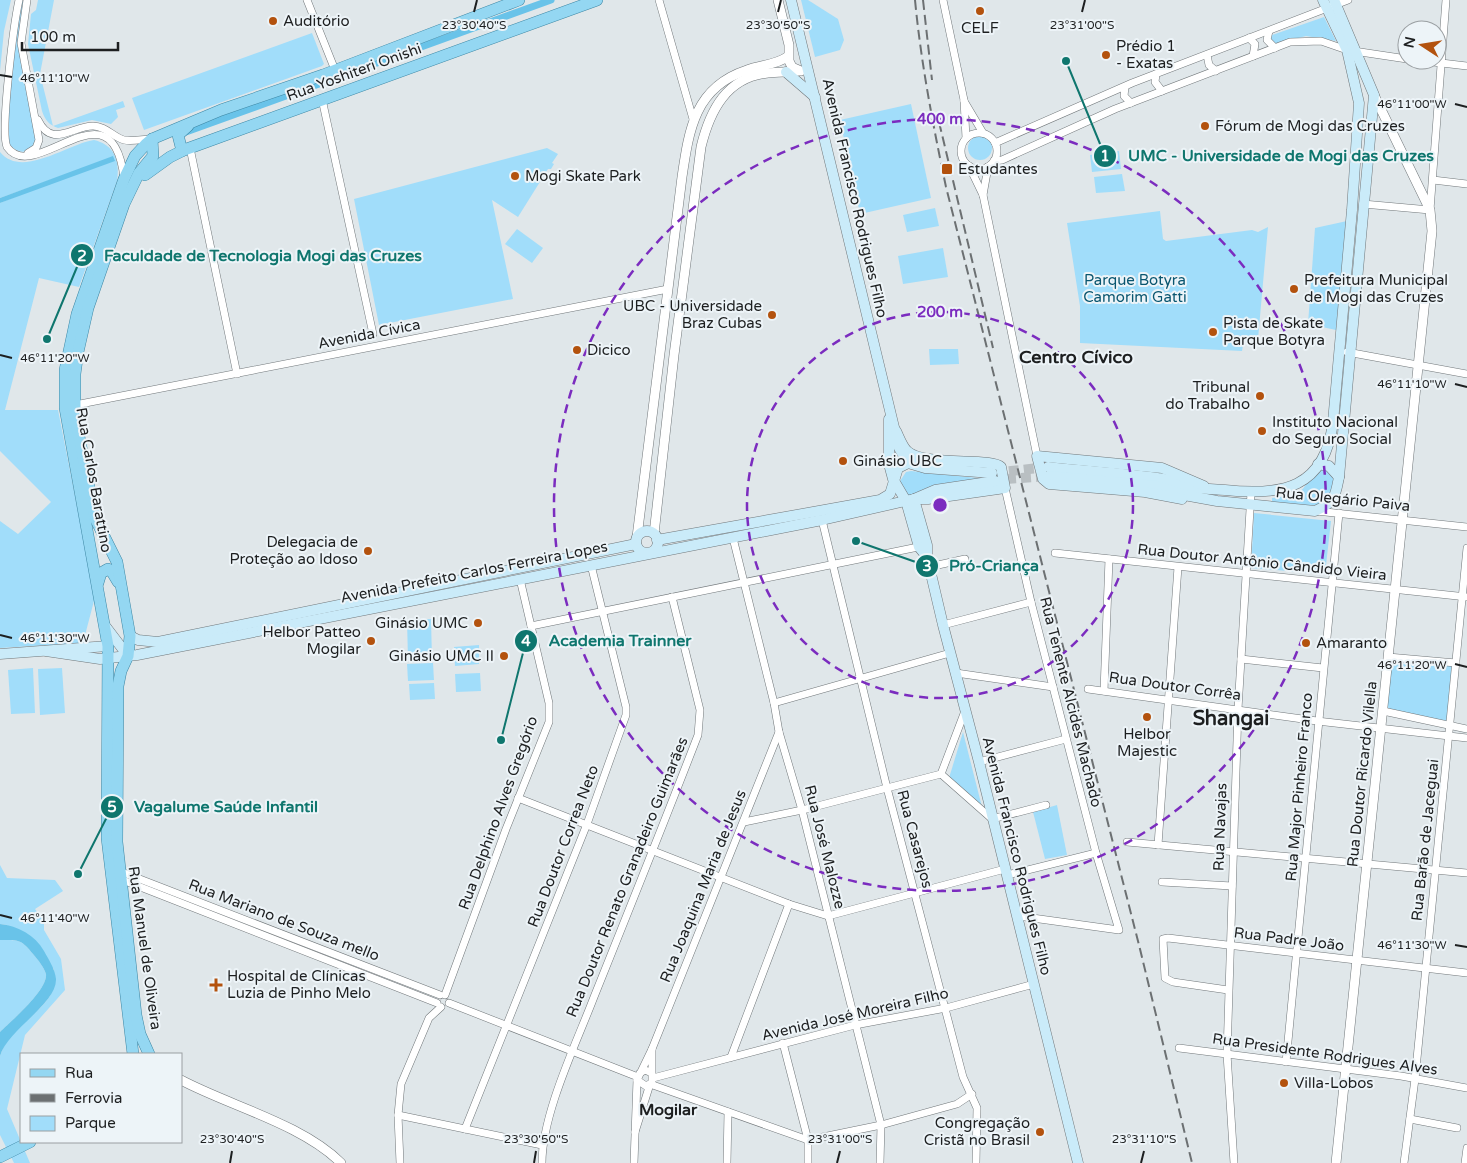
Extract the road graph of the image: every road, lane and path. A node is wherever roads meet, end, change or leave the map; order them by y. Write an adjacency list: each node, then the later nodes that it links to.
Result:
1 (19, 0): 49 (street)
2 (27, 0): 39 (street)
3 (307, 0): 25 (street)
4 (519, 0): 25 (main road, Rua Yoshiteri Onishi)
5 (598, 0): 35 (main road, Rua Yoshiteri Onishi)
6 (660, 0): 40 (street)
7 (778, 0): 20 (street)
8 (791, 0): 26 (main road, Avenida Francisco Rodrigues Filho)
9 (943, 0): 36 (street)
10 (1348, 0): 12 (street)
11 (1446, 0): 13 (street, Rua Doutor Ricardo Vilella)
12 (1330, 3): 14 (street); 17 (main road)
13 (1445, 20)
14 (1270, 31): 15 (street); 16 (street)
15 (1249, 38): 18 (street); 19 (street)
16 (1275, 48): 17 (street); 19 (street)
17 (1352, 51): 21 (street); 23 (main road); 34 (main road)
18 (1207, 55): 28 (street); 30 (street)
19 (1253, 56): 28 (street)
20 (787, 57): 26 (street); 40 (street)
21 (1397, 58)
22 (1447, 64): 24 (street)
23 (1352, 66): 34 (main road); 37 (main road)
24 (1467, 66)
25 (335, 70): 41 (main road, Rua Yoshiteri Onishi)
26 (804, 70): 29 (street); 33 (main road, Avenida Francisco Rodrigues Filho)
27 (1442, 70): 54 (street, Rua Doutor Ricardo Vilella)
28 (1216, 71): 32 (street)
29 (786, 72): 33 (main road); 47 (street)
30 (1156, 74): 31 (street); 32 (street)
31 (1124, 87): 38 (street); 46 (street)
32 (1162, 91): 38 (street)
33 (815, 97): 71 (main road, Avenida Francisco Rodrigues Filho)
34 (1373, 98): 37 (main road); 58 (main road); 59 (street)
35 (322, 99): 48 (main road, Rua Yoshiteri Onishi); 61 (street)
36 (964, 100): 42 (street); 43 (street)
37 (1359, 102): 63 (main road)
38 (1131, 103): 50 (street)
39 (34, 108): 44 (street); 49 (street)
40 (694, 119): 45 (street)
41 (193, 121): 44 (main road, Rua Yoshiteri Onishi); 48 (main road)
42 (983, 133): 43 (street); 46 (street)
43 (966, 138): 51 (street)
44 (152, 139): 53 (main road, Rua Carlos Barattino); 56 (main road, Rua Carlos Barattino)
45 (687, 142): 47 (street); 60 (street)
46 (995, 142): 50 (street)
47 (702, 145): 65 (street)
48 (186, 150): 56 (main road, Rua Yoshiteri Onishi); 69 (street)
49 (17, 155): 53 (street)
50 (994, 161): 52 (street)
51 (969, 166): 52 (street); 57 (street)
52 (988, 166): 57 (street)
53 (124, 179): 107 (main road, Rua Carlos Barattino)
54 (1433, 180): 55 (street); 59 (street, Rua Doutor Ricardo Vilella)
55 (1467, 184)
56 (131, 191): 72 (main road, Rua Carlos Barattino)
57 (983, 195): 74 (street)
58 (1364, 204): 59 (street); 64 (main road)
59 (1430, 210): 68 (street, Rua Doutor Ricardo Vilella)
60 (668, 289): 62 (street); 69 (street, Avenida Cívica)
61 (373, 334)
62 (660, 350): 65 (street); 66 (street)
63 (1339, 350): 64 (street); 76 (main road)
64 (1350, 352): 68 (street); 77 (main road)
65 (674, 355): 67 (street)
66 (659, 364): 67 (street); 92 (street)
67 (673, 365): 90 (street)
68 (1418, 366): 70 (street); 88 (street, Rua Doutor Ricardo Vilella)
69 (237, 374): 72 (street, Avenida Cívica)
70 (1467, 374)
71 (888, 403): 73 (main road, Avenida Francisco Rodrigues Filho); 78 (main road, Avenida Francisco Rodrigues Filho)
72 (74, 405): 108 (main road, Rua Carlos Barattino)
73 (896, 431): 75 (main road, Avenida Francisco Rodrigues Filho); 79 (main road)
74 (1037, 456): 80 (main road); 83 (main road)
75 (908, 463): 78 (main road); 82 (main road)
76 (1318, 464): 77 (main road); 81 (main road, Rua Olegário Paiva)
77 (1339, 477): 85 (main road)
78 (893, 479): 82 (main road, Avenida Francisco Rodrigues Filho); 90 (main road)
79 (1005, 488): 82 (main road); 112 (street, Rua Tenente Alcides Machado)
80 (1210, 489): 81 (main road, Rua Olegário Paiva); 83 (main road, Rua Olegário Paiva)
81 (1250, 493): 84 (street, Rua Navajas)
82 (910, 500): 87 (main road, Avenida Prefeito Carlos Ferreira Lopes); 93 (main road, Avenida Francisco Rodrigues Filho)
83 (1217, 501): 84 (main road, Rua Olegário Paiva)
84 (1250, 505): 85 (main road, Rua Olegário Paiva); 103 (street, Rua Navajas)
85 (1315, 511): 86 (street, Rua Olegário Paiva)
86 (1339, 513): 88 (street, Rua Olegário Paiva); 106 (street, Rua Major Pinheiro Franco)
87 (822, 520): 91 (main road, Avenida Prefeito Carlos Ferreira Lopes); 101 (street, Rua Casarejos)
88 (1402, 520): 89 (street, Rua Olegário Paiva); 109 (street, Rua Doutor Ricardo Vilella)
89 (1467, 527)
90 (656, 537): 92 (main road); 95 (main road)
91 (733, 538): 95 (main road, Avenida Prefeito Carlos Ferreira Lopes); 105 (street, Rua José Malozze)
92 (636, 540): 95 (main road); 117 (main road, Avenida Prefeito Carlos Ferreira Lopes)
93 (923, 546): 99 (main road, Avenida Francisco Rodrigues Filho); 101 (street)
94 (1467, 548): 111 (street, Rua Barão de Jaceguai)
95 (649, 553): 100 (main road, Avenida Prefeito Carlos Ferreira Lopes)
96 (1055, 553): 98 (street, Rua Doutor Antônio Cândido Vieira)
97 (965, 559): 99 (street)
98 (1109, 559): 102 (street, Rua Doutor Antônio Cândido Vieira); 132 (street)
99 (928, 562): 114 (main road, Avenida Francisco Rodrigues Filho)
100 (591, 565): 104 (main road, Avenida Prefeito Carlos Ferreira Lopes); 113 (street, Rua Doutor Correa Neto)
101 (834, 565): 105 (street); 129 (street, Rua Casarejos)
102 (1178, 567): 103 (street, Rua Doutor Antônio Cândido Vieira); 133 (street)
103 (1246, 574): 106 (street, Rua Doutor Antônio Cândido Vieira); 124 (street, Rua Navajas)
104 (520, 579): 115 (street, Rua Delphino Alves Gregório); 122 (main road, Avenida Prefeito Carlos Ferreira Lopes)
105 (745, 582): 110 (street); 134 (street, Rua José Malozze)
106 (1332, 582): 109 (street, Rua Doutor Antônio Cândido Vieira); 127 (street, Rua Major Pinheiro Franco)
107 (98, 586): 108 (main road); 116 (main road, Rua Carlos Barattino)
108 (120, 586): 117 (main road, Rua Carlos Barattino)
109 (1395, 589): 111 (street, Rua Doutor Antônio Cândido Vieira); 123 (street, Rua Doutor Ricardo Vilella)
110 (672, 597): 113 (street); 157 (street, Rua Doutor Renato Granadeiro Guimarães)
111 (1465, 597): 126 (street, Rua Barão de Jaceguai)
112 (1031, 602): 114 (street); 130 (street, Rua Tenente Alcides Machado)
113 (603, 611): 115 (street); 154 (street, Rua Doutor Correa Neto)
114 (943, 625): 120 (main road, Avenida Francisco Rodrigues Filho)
115 (532, 626): 149 (street, Rua Delphino Alves Gregório)
116 (106, 628): 118 (main road, Rua Carlos Barattino); 122 (main road)
117 (130, 636): 122 (main road, Rua Manuel de Oliveira)
118 (108, 646): 119 (main road, Avenida Prefeito Carlos Ferreira Lopes); 125 (main road, Rua Carlos Barattino)
119 (46, 651): 121 (main road, Avenida Prefeito Carlos Ferreira Lopes); 125 (main road, Avenida Prefeito Carlos Ferreira Lopes)
120 (950, 653): 128 (main road, Avenida Francisco Rodrigues Filho); 129 (street)
121 (0, 654)
122 (128, 656): 125 (main road, Avenida Prefeito Carlos Ferreira Lopes); 165 (main road, Rua Manuel de Oliveira)
123 (1388, 657): 126 (street); 137 (street, Rua Doutor Ricardo Vilella)
124 (1241, 659): 127 (street); 135 (street, Rua Navajas)
125 (109, 660): 190 (main road, Rua Manuel de Oliveira)
126 (1456, 664): 139 (street, Rua Barão de Jaceguai)
127 (1323, 668): 138 (street, Rua Major Pinheiro Franco)
128 (956, 673): 130 (street); 136 (main road, Avenida Francisco Rodrigues Filho)
129 (861, 679): 134 (street); 148 (street, Rua Casarejos)
130 (1053, 687): 145 (street, Rua Tenente Alcides Machado)
131 (1088, 689): 132 (street, Rua Doutor Corrêa)
132 (1104, 691): 133 (street, Rua Doutor Corrêa)
133 (1170, 700): 135 (street, Rua Doutor Corrêa); 156 (street)
134 (774, 703): 142 (street, Rua José Malozze)
135 (1238, 709): 138 (street, Rua Doutor Corrêa); 158 (street, Rua Navajas)
136 (965, 711): 146 (main road, Avenida Francisco Rodrigues Filho); 147 (street)
137 (1383, 711): 139 (street); 140 (street, Rua Doutor Ricardo Vilella)
138 (1317, 721): 140 (street, Rua Doutor Corrêa); 160 (street, Rua Major Pinheiro Franco)
139 (1449, 726): 141 (street); 143 (street, Rua Barão de Jaceguai)
140 (1381, 727): 143 (street, Rua Doutor Corrêa); 161 (street, Rua Doutor Ricardo Vilella)
141 (1467, 729)
142 (779, 732): 151 (street, Rua José Malozze); 153 (street, Rua Joaquina Maria de Jesus)
143 (1449, 735): 144 (street, Rua Doutor Corrêa); 162 (street, Rua Barão de Jaceguai)
144 (1467, 738)
145 (1066, 739): 146 (street); 159 (street, Rua Tenente Alcides Machado)
146 (979, 762): 152 (main road, Avenida Francisco Rodrigues Filho)
147 (942, 774): 148 (street); 152 (street)
148 (888, 788): 151 (street); 169 (street, Rua Casarejos)
149 (518, 798): 154 (street); 180 (street, Rua Delphino Alves Gregório)
150 (1046, 805): 152 (street)
151 (802, 810): 153 (street); 171 (street, Rua José Malozze)
152 (992, 820): 163 (main road, Avenida Francisco Rodrigues Filho)
153 (744, 822): 166 (street, Rua Joaquina Maria de Jesus)
154 (587, 824): 157 (street); 185 (street, Rua Doutor Correa Neto)
155 (1127, 842): 156 (street)
156 (1158, 845): 158 (street)
157 (653, 851): 166 (street); 189 (street, Rua Doutor Renato Granadeiro Guimarães)
158 (1233, 852): 160 (street); 168 (street, Rua Navajas)
159 (1096, 853): 163 (street); 172 (street, Rua Tenente Alcides Machado)
160 (1307, 858): 161 (street); 174 (street, Rua Major Pinheiro Franco)
161 (1366, 863): 162 (street); 175 (street, Rua Doutor Ricardo Vilella)
162 (1435, 870): 164 (street); 176 (street, Rua Barão de Jaceguai)
163 (1006, 872): 169 (street); 172 (main road, Avenida Francisco Rodrigues Filho)
164 (1467, 873)
165 (119, 875): 180 (street, Rua Mariano de Souza mello); 182 (street, Rua Mariano de Souza mello); 191 (main road, Rua Manuel de Oliveira)
166 (722, 878): 170 (street); 188 (street, Rua Joaquina Maria de Jesus)
167 (1162, 882): 168 (street)
168 (1232, 886): 173 (street, Rua Navajas)
169 (915, 892): 171 (street); 183 (street, Rua Casarejos)
170 (789, 904): 171 (street); 193 (street)
171 (828, 916): 184 (street, Rua José Malozze)
172 (1018, 916): 178 (main road, Avenida Francisco Rodrigues Filho)
173 (1230, 946): 174 (street, Rua Padre João); 179 (street, Rua Navajas); 179 (street, Rua Padre João)
174 (1297, 953): 175 (street, Rua Padre João); 194 (street, Rua Major Pinheiro Franco)
175 (1356, 960): 176 (street, Rua Padre João); 195 (street, Rua Doutor Ricardo Vilella)
176 (1426, 968): 177 (street, Rua Padre João); 198 (street, Rua Barão de Jaceguai)
177 (1467, 972)
178 (1034, 984): 183 (street, Avenida José Moreira Filho); 226 (main road, Avenida Francisco Rodrigues Filho)
179 (1228, 990): 192 (street, Rua Navajas)
180 (443, 995): 181 (street); 182 (street, Rua Delphino Alves Gregório)
181 (449, 1003): 182 (street); 185 (street)
182 (439, 1005): 205 (street)
183 (946, 1008): 184 (street, Avenida José Moreira Filho); 203 (street, Rua Casarejos)
184 (855, 1025): 186 (street, Avenida José Moreira Filho); 207 (street, Rua José Malozze)
185 (506, 1027): 189 (street); 209 (street, Rua Doutor Correa Neto)
186 (783, 1043): 193 (street, Avenida José Moreira Filho); 212 (street)
187 (1179, 1048): 192 (street, Rua Presidente Rodrigues Alves)
188 (652, 1049): 196 (street, Rua Joaquina Maria de Jesus); 197 (street)
189 (573, 1052): 196 (street); 214 (street, Rua Doutor Renato Granadeiro Guimarães)
190 (133, 1053)
191 (149, 1053)
192 (1226, 1054): 194 (street, Rua Presidente Rodrigues Alves); 227 (street, Rua Navajas)
193 (731, 1056): 197 (street, Avenida José Moreira Filho)
194 (1286, 1062): 195 (street, Rua Presidente Rodrigues Alves)
195 (1345, 1070): 198 (street, Rua Presidente Rodrigues Alves); 228 (street, Rua Doutor Ricardo Vilella)
196 (638, 1077): 197 (street); 197 (street); 210 (street)
197 (652, 1078): 204 (street); 210 (street)
198 (1415, 1079): 202 (street, Rua Presidente Rodrigues Alves); 206 (street, Rua Barão de Jaceguai)
199 (182, 1080): 201 (street)
200 (182, 1086): 201 (street)
201 (194, 1086): 218 (street)
202 (1467, 1088)
203 (972, 1094): 207 (street); 225 (street, Rua Casarejos)
204 (728, 1112): 212 (street); 222 (street)
205 (398, 1115): 209 (street); 219 (street)
206 (1410, 1119): 208 (street); 229 (street, Rua Barão de Jaceguai)
207 (881, 1125): 212 (street); 224 (street, Rua José Malozze)
208 (1457, 1128)
209 (465, 1129): 214 (street)
210 (635, 1132): 221 (street)
211 (20, 1139): 215 (main road)
212 (808, 1140): 223 (street)
213 (28, 1143): 217 (main road)
214 (542, 1145): 220 (street, Rua Doutor Renato Granadeiro Guimarães)
215 (0, 1149)
216 (1467, 1149): 230 (street)
217 (0, 1157)
218 (341, 1163)
219 (400, 1163)
220 (542, 1163)
221 (634, 1163)
222 (727, 1163)
223 (808, 1163)
224 (880, 1163)
225 (976, 1163)
226 (1078, 1163)
227 (1234, 1163)
228 (1336, 1163)
229 (1404, 1163)
230 (1465, 1163)

